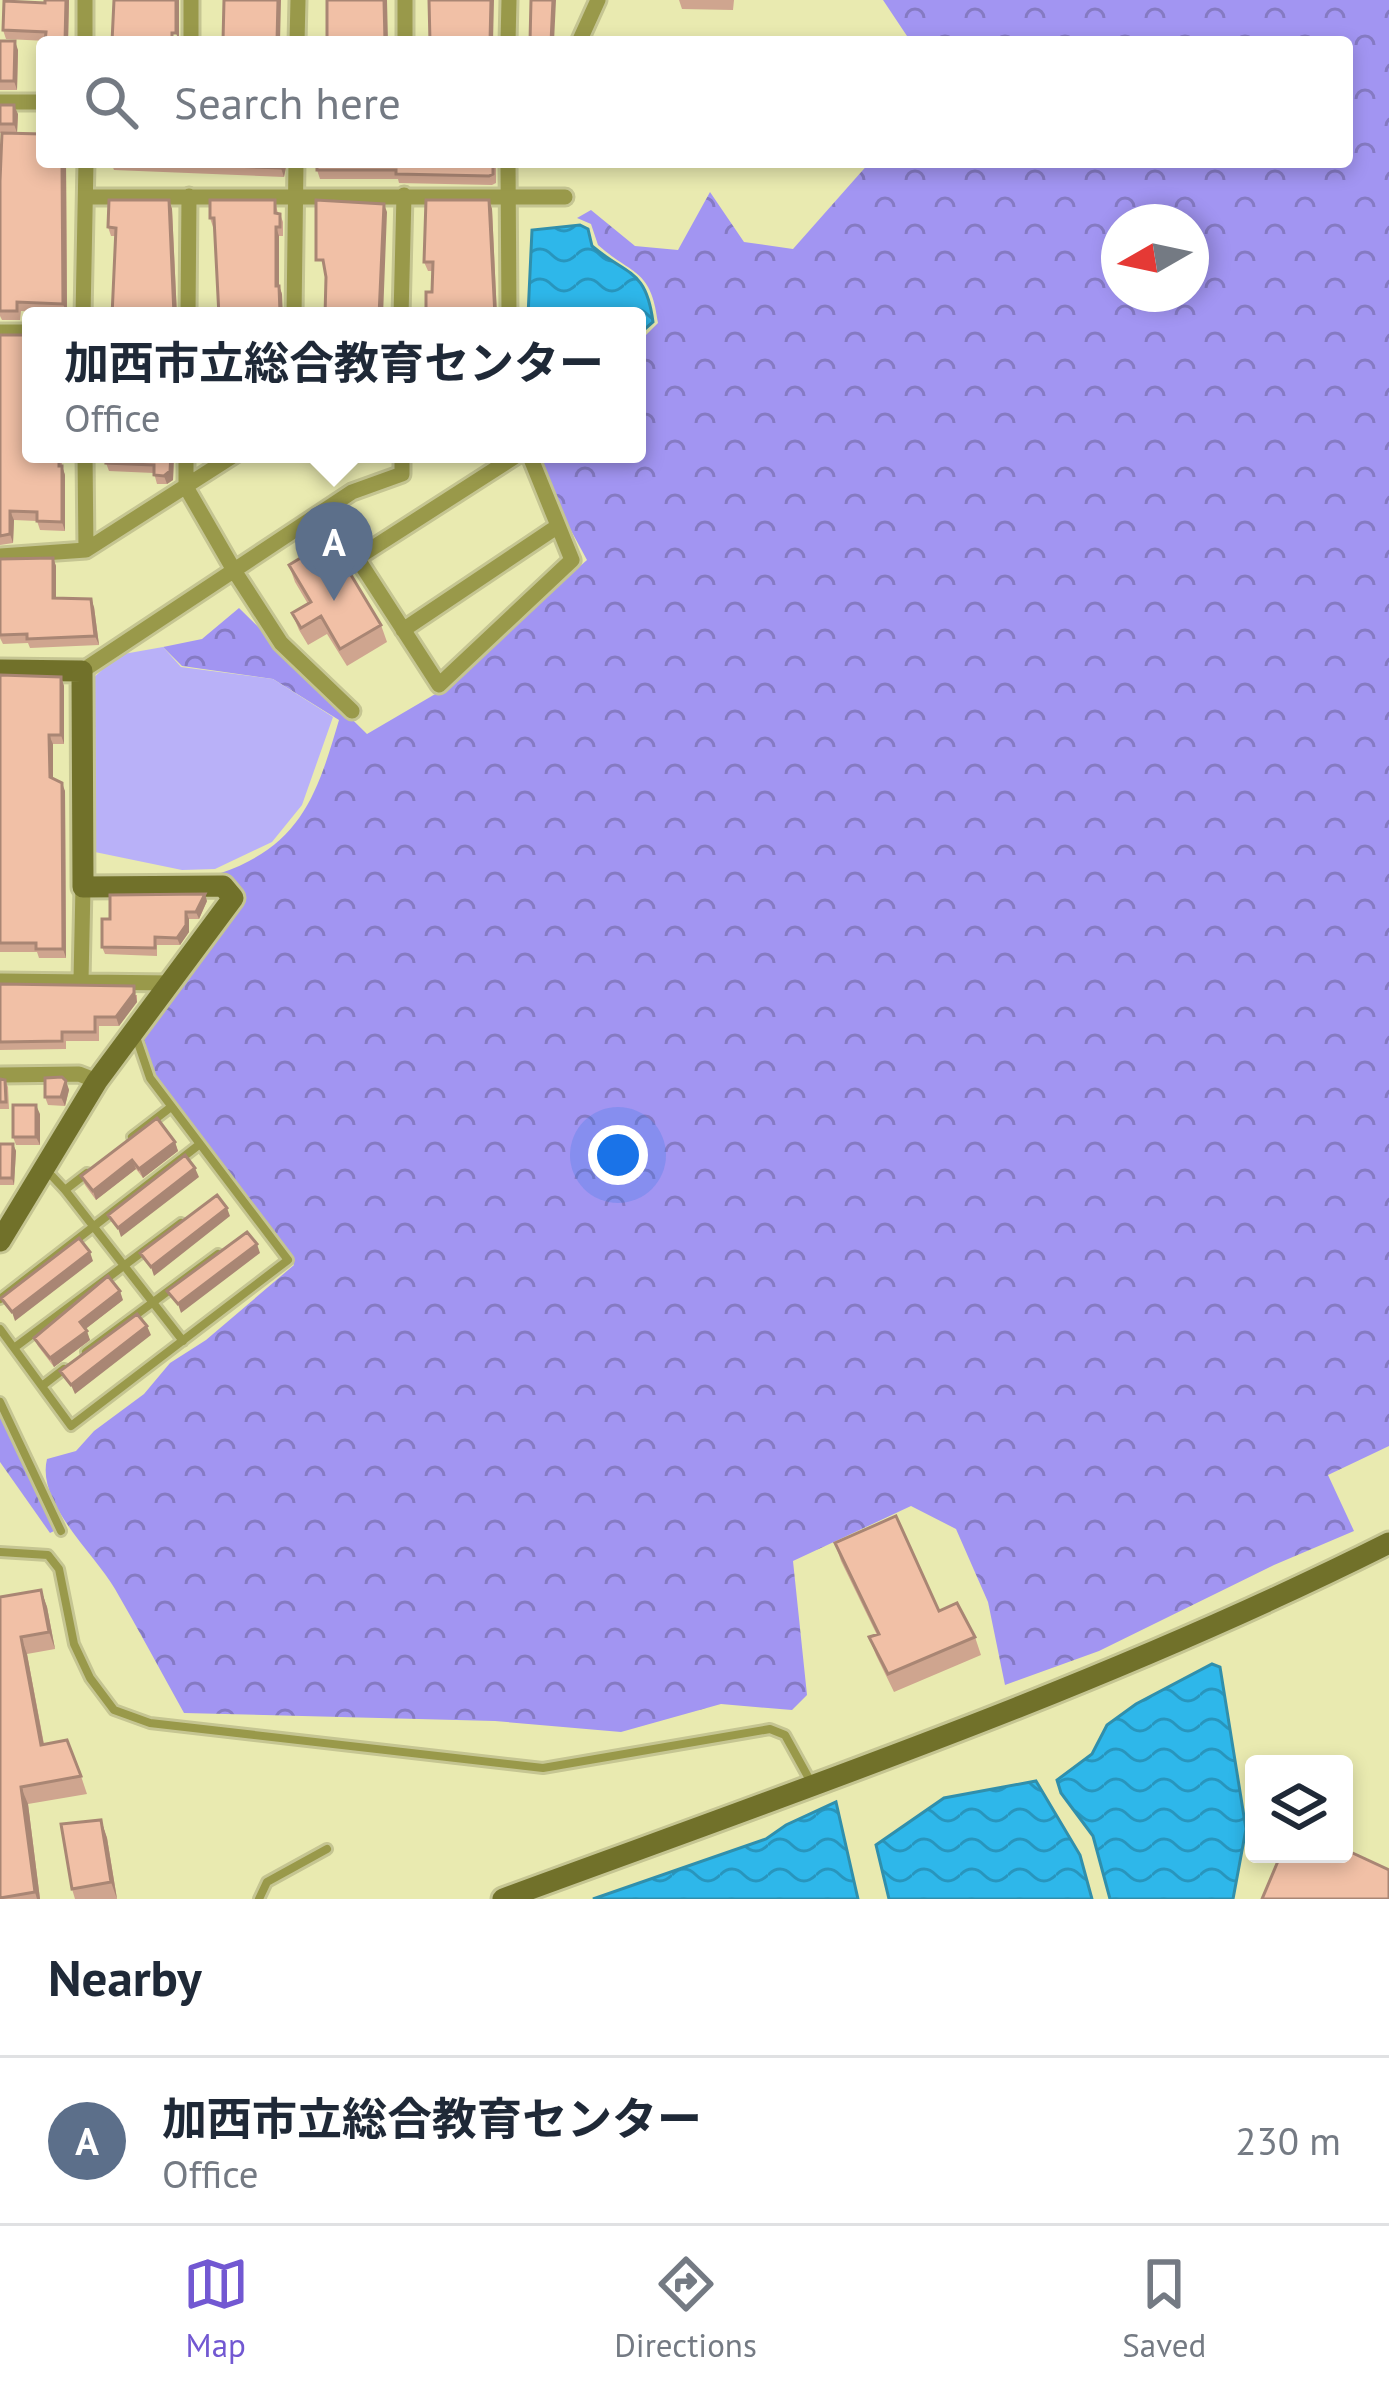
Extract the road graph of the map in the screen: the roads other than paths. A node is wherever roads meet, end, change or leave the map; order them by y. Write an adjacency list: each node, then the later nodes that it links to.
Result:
1 (85, 0): 7 (street)
2 (191, 0): 8 (street)
3 (298, 0): 9 (street)
4 (405, 0): 10 (street)
5 (509, 0): 11 (street)
6 (598, 0): 12 (street)
7 (85, 36)
8 (191, 36)
9 (297, 36)
10 (405, 36)
11 (508, 36)
12 (582, 36)
13 (0, 102): 14 (street)
14 (36, 102)
15 (86, 168): 20 (street)
16 (296, 168): 23 (street)
17 (508, 168): 21 (street)
18 (189, 196): 20 (street); 23 (street); 25 (street)
19 (404, 196): 21 (street); 23 (street); 27 (street)
20 (87, 197): 24 (street)
21 (508, 197): 22 (street); 28 (street)
22 (566, 197)
23 (295, 200): 26 (street)
24 (83, 307)
25 (188, 307)
26 (294, 307)
27 (401, 307)
28 (509, 307)
29 (85, 463): 38 (street)
30 (186, 463): 35 (street)
31 (222, 463): 35 (street)
32 (402, 463): 36 (street)
33 (505, 463): 40 (street)
34 (533, 463): 37 (street)
35 (186, 487): 38 (street); 41 (street)
36 (326, 510): 40 (street); 41 (street)
37 (558, 526): 42 (street); 42 (street)
38 (86, 550): 39 (street)
39 (0, 556)
40 (357, 558): 42 (street)
41 (235, 572): 44 (street); 45 (street)
42 (403, 630)
43 (0, 670): 44 (street)
44 (82, 671): 46 (street)
45 (352, 711)
46 (83, 887): 47 (street); 49 (street)
47 (81, 980): 48 (street); 49 (street)
48 (0, 981)
49 (173, 982): 50 (street)
50 (134, 1033): 52 (street); 53 (lane)
51 (0, 1075): 52 (street)
52 (98, 1081): 57 (street)
53 (171, 1107): 54 (lane); 55 (lane)
54 (200, 1144): 58 (lane); 63 (lane)
55 (118, 1148)
56 (100, 1162): 59 (lane)
57 (41, 1173): 59 (lane); 65 (street)
58 (232, 1185): 60 (lane); 62 (lane)
59 (65, 1190): 63 (lane)
60 (214, 1198)
61 (195, 1212): 67 (lane)
62 (260, 1223): 64 (lane); 71 (lane)
63 (92, 1225): 67 (lane); 68 (lane)
64 (242, 1236)
65 (0, 1241)
66 (224, 1249): 69 (lane)
67 (122, 1265): 69 (lane); 72 (lane)
68 (0, 1299)
69 (152, 1302): 71 (lane); 73 (lane)
70 (0, 1329): 72 (lane)
71 (183, 1341): 73 (lane)
72 (14, 1348): 73 (lane)
73 (42, 1386)
74 (0, 1402): 75 (lane)
75 (61, 1531)
76 (1389, 1543): 78 (street)
77 (0, 1552): 78 (lane)
78 (812, 1786): 81 (street)
79 (327, 1849): 80 (lane)
80 (259, 1899)
81 (503, 1899)

